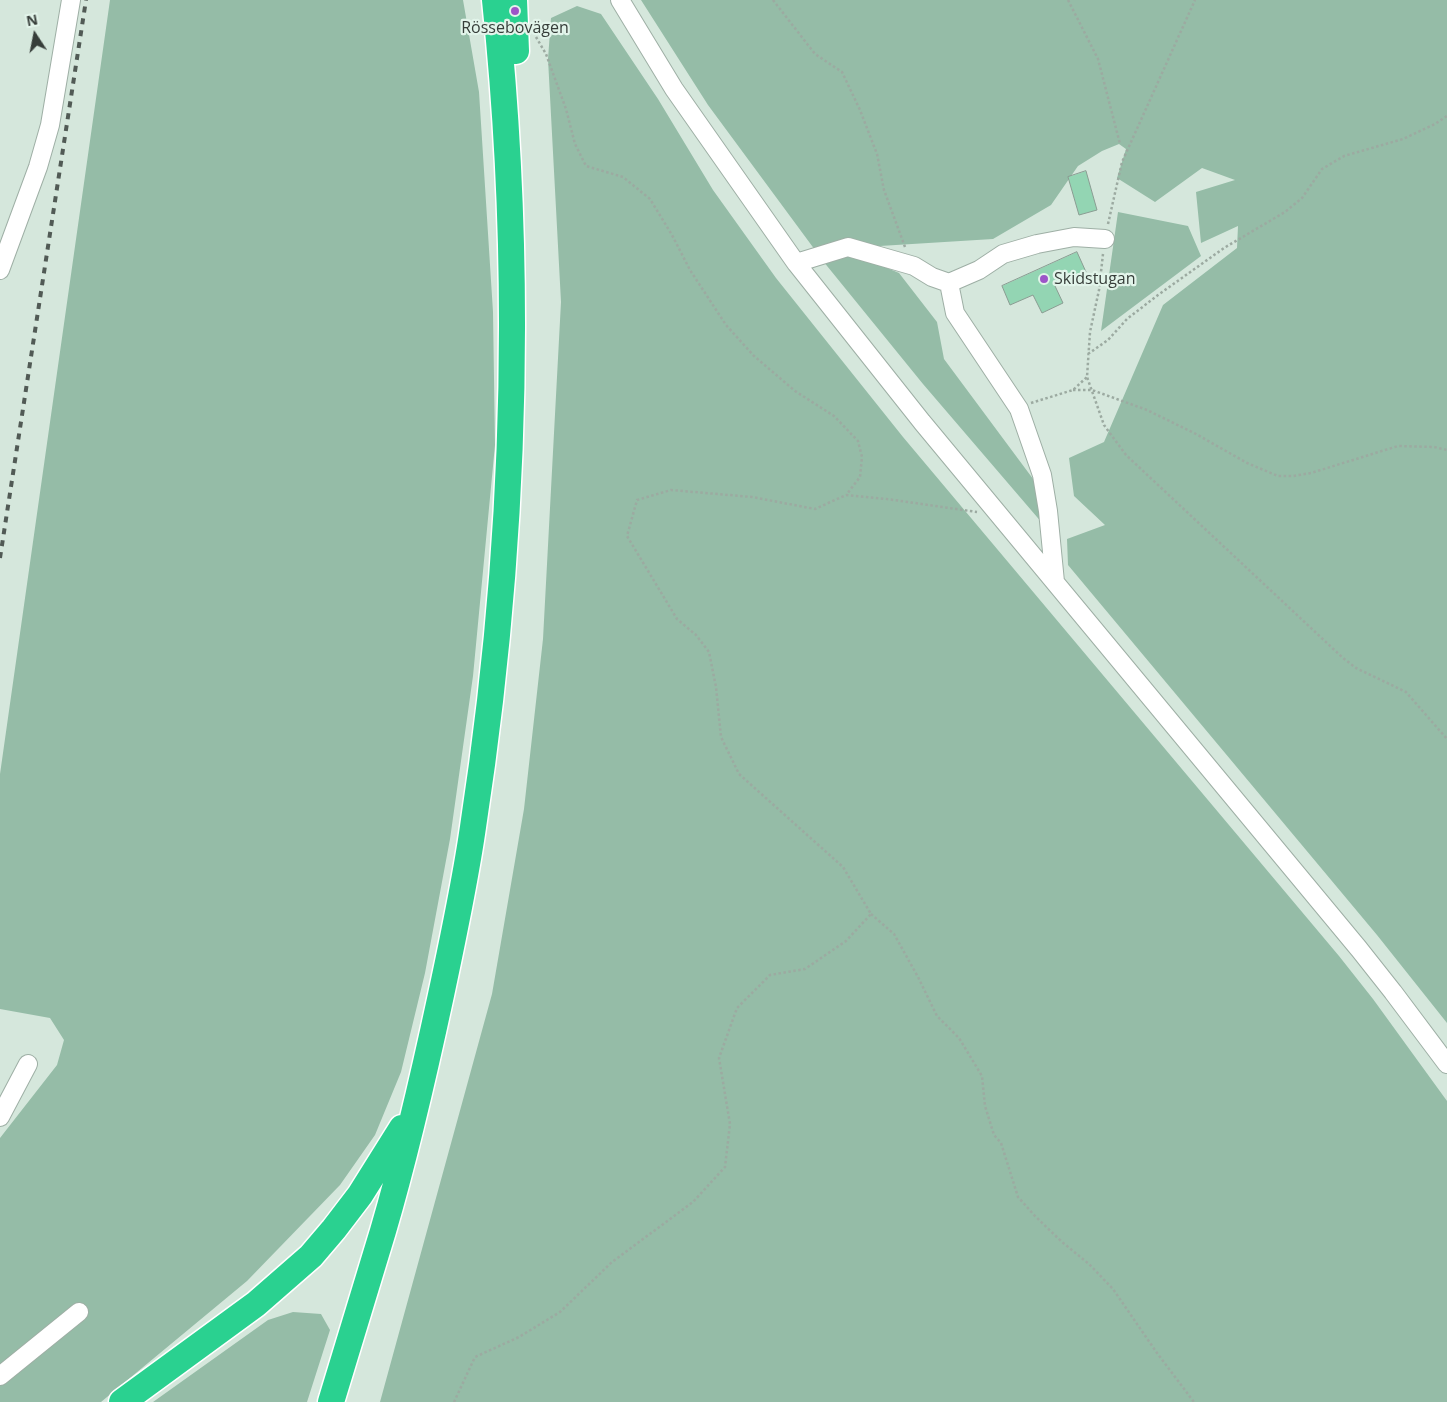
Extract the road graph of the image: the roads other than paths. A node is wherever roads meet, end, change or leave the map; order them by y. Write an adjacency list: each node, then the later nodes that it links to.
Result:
1 (71, 0): 7 (street)
2 (495, 0): 12 (highway)
3 (514, 0): 18 (highway)
4 (620, 0): 6 (street)
5 (1105, 239): 8 (street)
6 (796, 263): 8 (street); 9 (street)
7 (0, 270)
8 (950, 283): 9 (street)
9 (1055, 582): 11 (street)
10 (28, 1064): 13 (street)
11 (1447, 1064)
12 (415, 1106): 16 (highway); 17 (highway)
13 (0, 1117)
14 (79, 1312): 15 (street)
15 (0, 1376)
16 (122, 1402)
17 (331, 1402)
18 (344, 1402)

